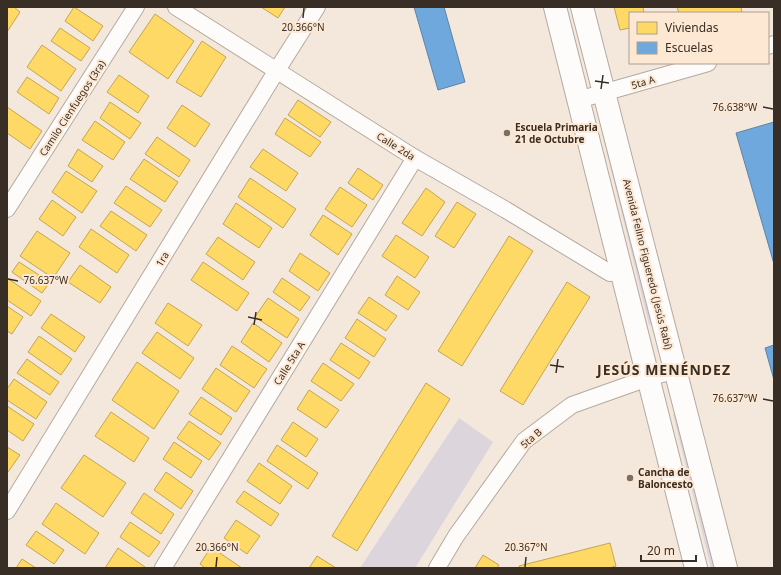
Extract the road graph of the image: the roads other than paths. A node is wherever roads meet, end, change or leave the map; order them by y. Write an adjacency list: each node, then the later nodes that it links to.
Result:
1 (136, 7): 11 (street, Camilo Cienfuegos (3ra))
2 (176, 7): 7 (street, Calle 2da)
3 (317, 7): 7 (street, 1ra)
4 (555, 7): 9 (main road)
5 (582, 7): 8 (main road, Avenida Felino Figueredo (Jesús Rabí))
6 (705, 64): 8 (street, 5ta A)
7 (277, 70): 10 (street, Calle 2da); 15 (street, 1ra)
8 (604, 93): 9 (street, 5ta A); 13 (main road, Avenida Felino Figueredo (Jesús Rabí))
9 (578, 100): 12 (main road)
10 (416, 158): 12 (street, Calle 2da); 16 (street, Calle 5ta A)
11 (7, 210)
12 (621, 269): 14 (main road)
13 (676, 370): 14 (street, 5ta B); 19 (main road, Avenida Felino Figueredo (Jesús Rabí))
14 (648, 378): 17 (street, 5ta B); 18 (main road)
15 (7, 511)
16 (163, 568)
17 (437, 568)
18 (696, 568)
19 (726, 568)

